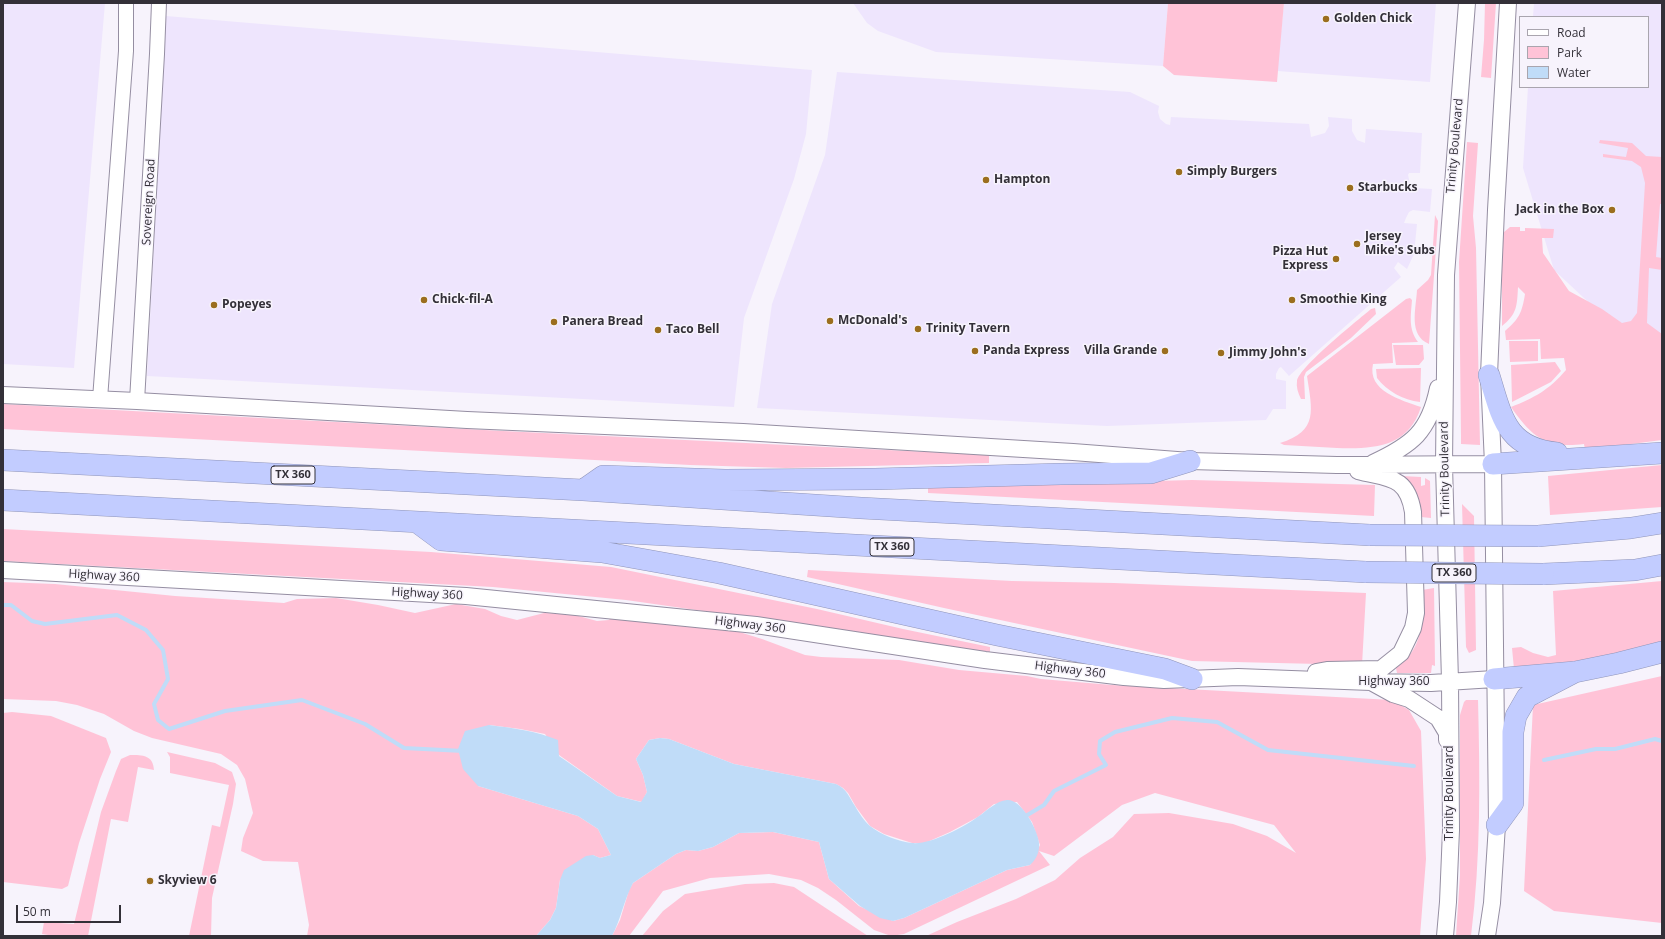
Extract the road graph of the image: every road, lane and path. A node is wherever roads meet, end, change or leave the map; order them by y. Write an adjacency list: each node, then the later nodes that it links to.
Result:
1 (126, 3): 8 (street)
2 (159, 3): 9 (street, Sovereign Road)
3 (1467, 3): 5 (main road, Trinity Boulevard)
4 (1508, 3): 6 (main road)
5 (1445, 359): 14 (main road); 17 (main road, Trinity Boulevard)
6 (1489, 375): 11 (highway); 15 (main road)
7 (3, 396): 8 (main road)
8 (100, 399): 9 (main road)
9 (137, 401): 13 (main road)
10 (1662, 453): 11 (highway)
11 (1597, 458): 15 (highway)
12 (3, 460): 18 (highway, TX 360)
13 (1190, 461): 16 (main road); 18 (highway)
14 (1369, 464): 16 (main road); 17 (main road)
15 (1493, 464): 17 (main road); 26 (main road)
16 (1337, 465): 28 (main road)
17 (1444, 465): 29 (main road, Trinity Boulevard)
18 (583, 490): 21 (highway, TX 360, bridge)
19 (3, 500): 20 (highway, TX 360)
20 (418, 523): 22 (highway, TX 360, bridge); 27 (highway)
21 (1662, 524)
22 (1662, 566)
23 (3, 570): 27 (main road, Highway 360)
24 (1662, 652): 25 (highway)
25 (1575, 672): 26 (highway); 32 (highway)
26 (1494, 678): 29 (main road, Highway 360); 32 (main road)
27 (1192, 679): 28 (main road, Highway 360)
28 (1298, 680): 30 (main road, Highway 360)
29 (1450, 681): 30 (main road, Highway 360); 31 (main road, Trinity Boulevard)
30 (1372, 682): 31 (main road)
31 (1450, 761): 33 (main road, Trinity Boulevard)
32 (1497, 825): 34 (main road)
33 (1445, 936)
34 (1487, 936)

